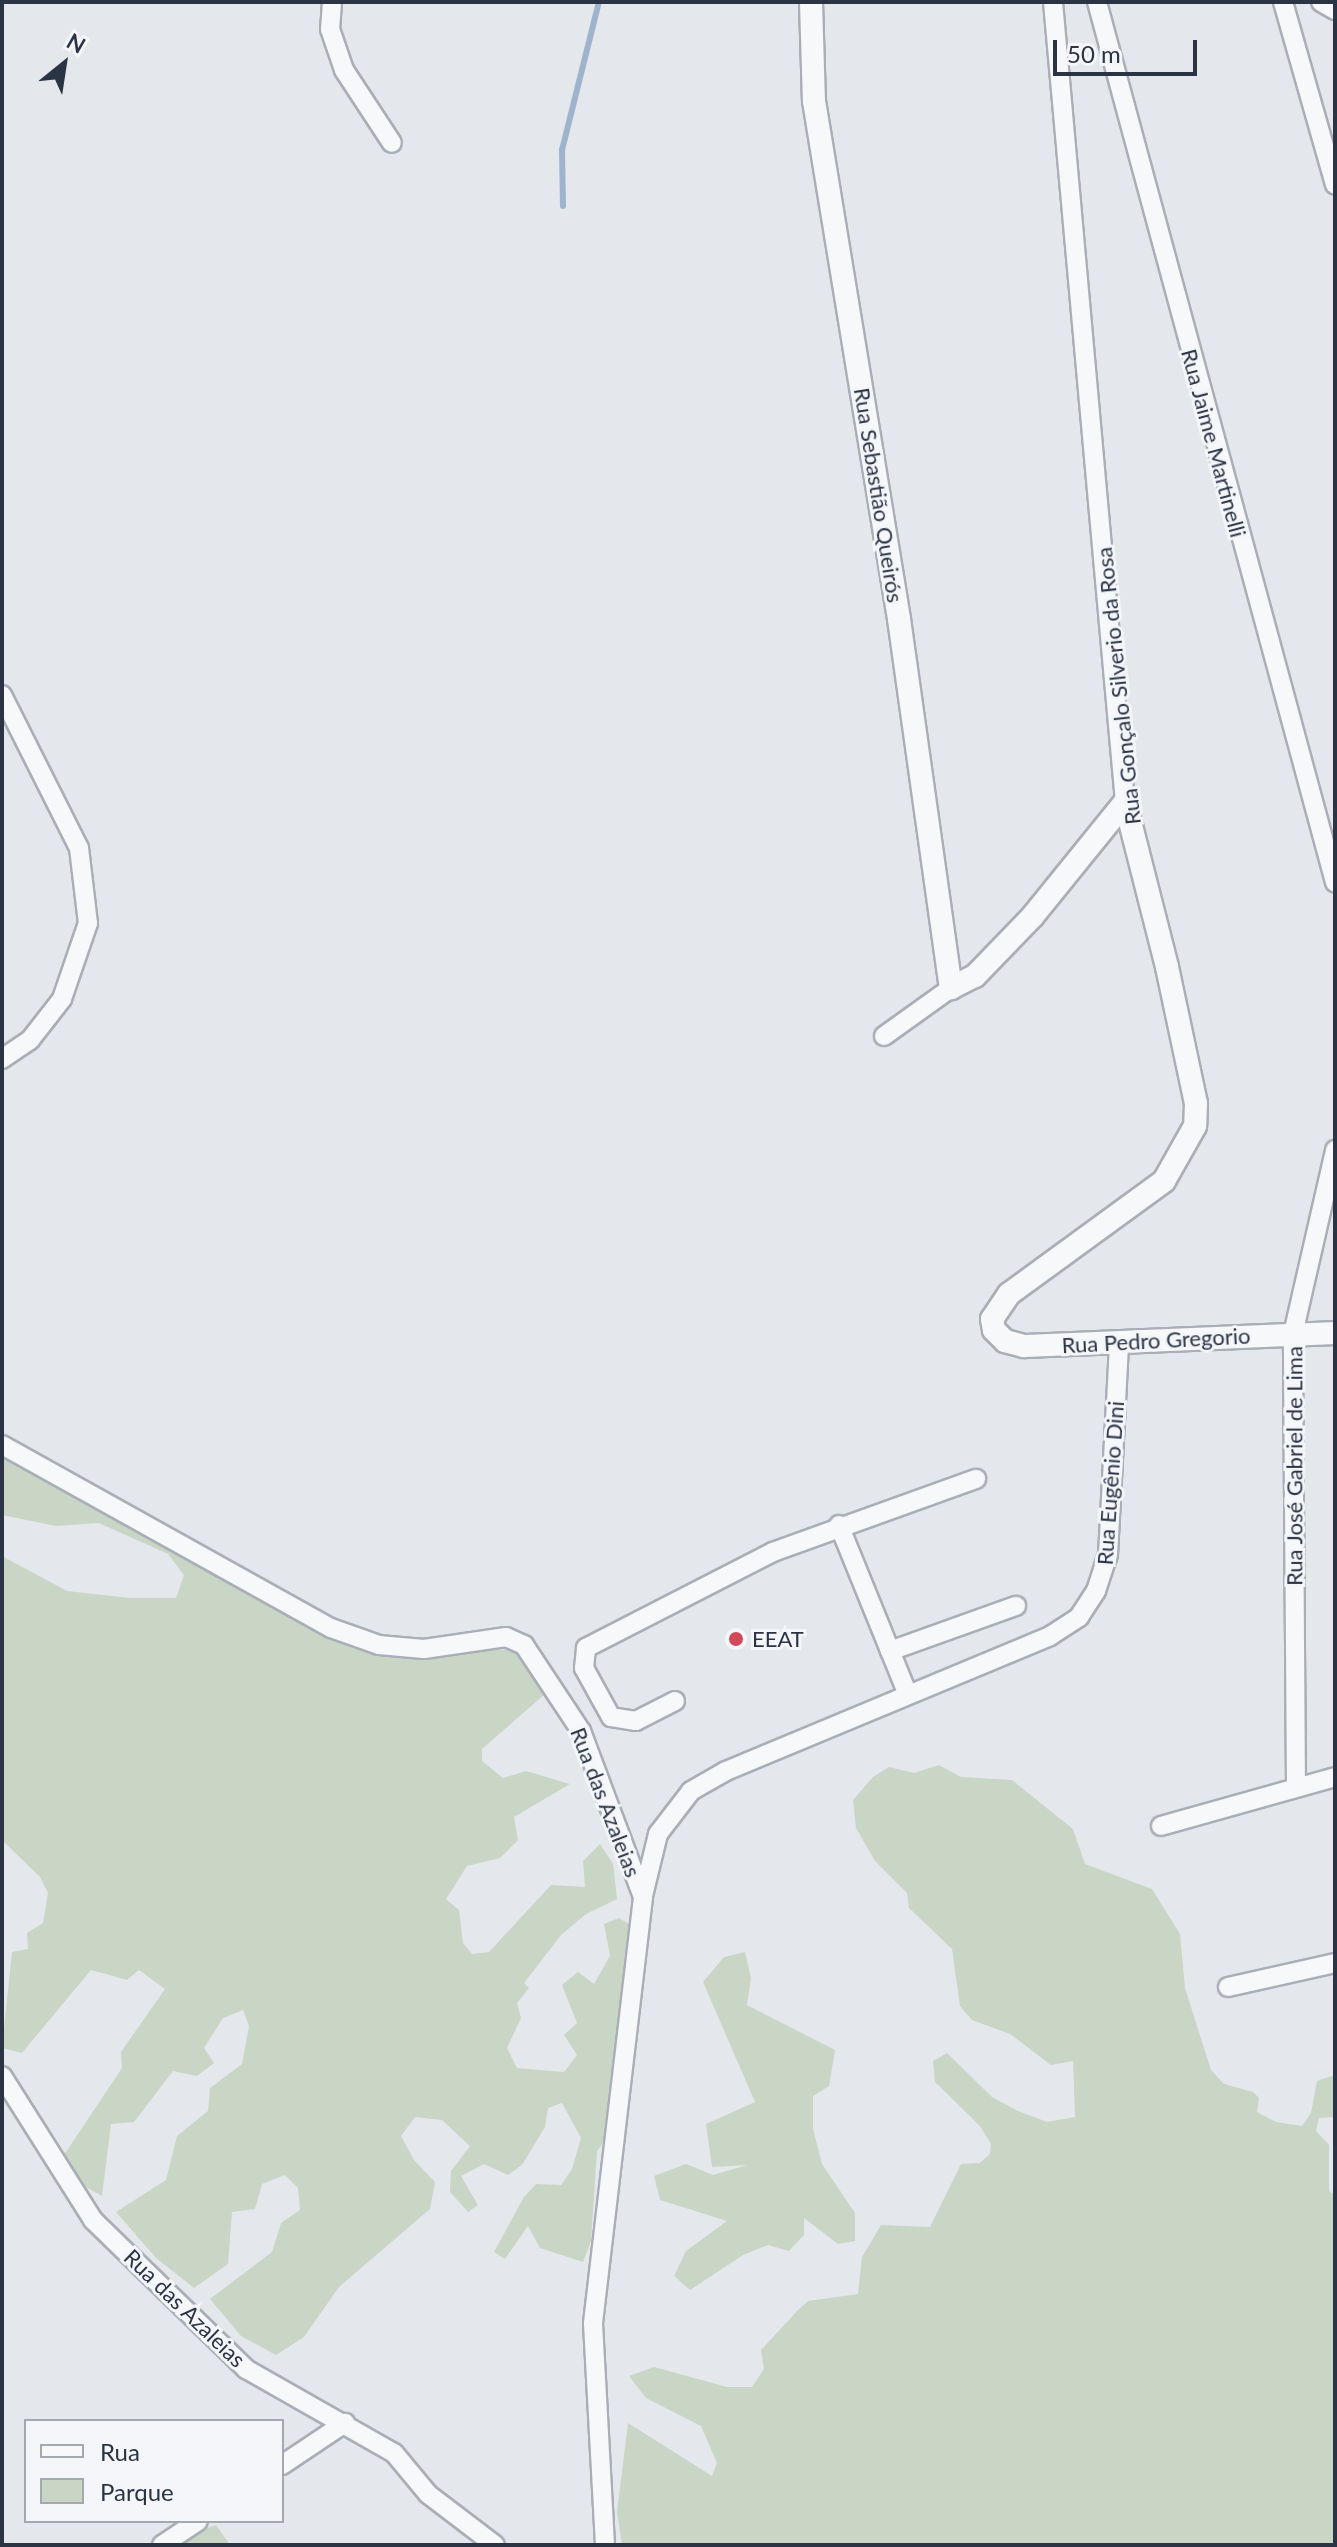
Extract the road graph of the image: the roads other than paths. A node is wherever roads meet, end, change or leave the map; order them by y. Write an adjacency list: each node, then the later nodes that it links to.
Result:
1 (332, 2): 8 (street)
2 (811, 2): 13 (street, Rua Sebastião Queirós)
3 (1053, 2): 11 (street, Rua Gonçalo Silverio da Rosa)
4 (1097, 2): 12 (street, Rua Jaime Martinelli)
5 (1283, 2): 9 (street)
6 (1321, 2): 7 (street)
7 (1335, 10)
8 (392, 143)
9 (1335, 185)
10 (2, 695): 15 (street)
11 (1125, 802): 13 (street); 17 (street, Rua Gonçalo Silverio da Rosa)
12 (1335, 882)
13 (951, 988): 14 (street)
14 (884, 1036)
15 (2, 1059)
16 (1335, 1150): 19 (street, Rua José Gabriel de Lima)
17 (992, 1319): 20 (street, Rua Pedro Gregorio)
18 (1335, 1333): 19 (street, Rua Pedro Gregorio)
19 (1293, 1334): 20 (street, Rua Pedro Gregorio); 29 (street, Rua José Gabriel de Lima)
20 (1119, 1342): 26 (street, Rua Eugênio Dini)
21 (2, 1445): 31 (street, Rua das Azaleias)
22 (976, 1479): 23 (street)
23 (839, 1525): 25 (street); 27 (street)
24 (1016, 1606): 25 (street)
25 (890, 1651): 26 (street)
26 (908, 1695): 31 (street)
27 (675, 1701)
28 (1335, 1777): 29 (street)
29 (1296, 1787): 30 (street)
30 (1161, 1826)
31 (643, 1896): 40 (street, Rua das Azaleias)
32 (1335, 1963): 33 (street)
33 (1228, 1987)
34 (2, 2076): 35 (street, Rua das Azaleias)
35 (345, 2423): 36 (street); 39 (street, Rua das Azaleias)
36 (284, 2464)
37 (195, 2523): 38 (street)
38 (162, 2545)
39 (495, 2545)
40 (605, 2545)

